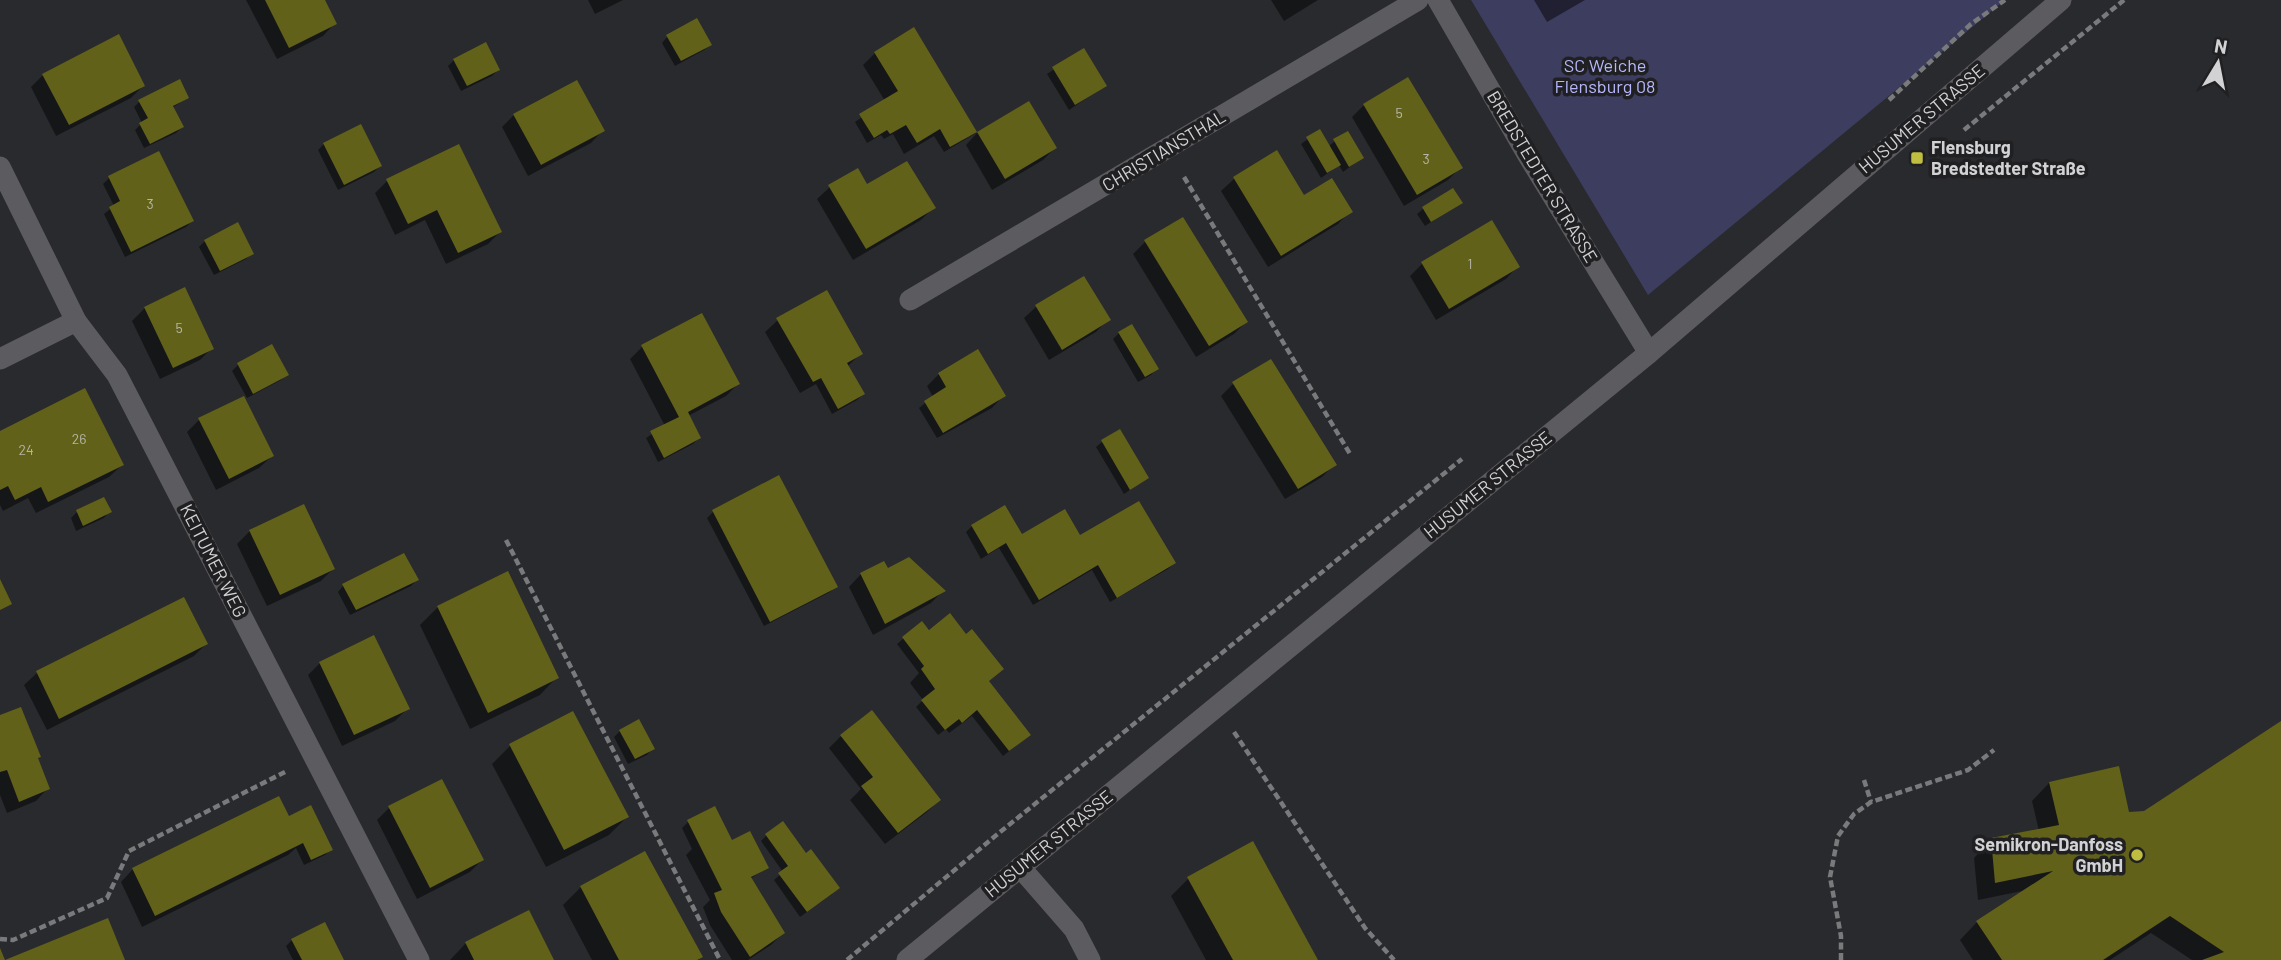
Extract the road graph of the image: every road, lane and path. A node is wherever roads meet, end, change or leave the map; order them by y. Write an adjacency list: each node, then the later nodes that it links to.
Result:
1 (1418, 0): 6 (street, CHRISTIANSTHAL)
2 (1438, 0): 10 (street, BREDSTEDTER STRASSE)
3 (2005, 0): 5 (path)
4 (2062, 0): 10 (street, HUSUMER STRASSE)
5 (1888, 101)
6 (1167, 149): 8 (street, CHRISTIANSTHAL); 13 (path)
7 (0, 167): 9 (street, KEITUMER WEG)
8 (910, 300)
9 (76, 321): 11 (street); 17 (street, KEITUMER WEG)
10 (1649, 353): 15 (street, HUSUMER STRASSE)
11 (0, 359)
12 (1472, 451): 24 (path)
13 (1350, 453)
14 (506, 540): 23 (path)
15 (1218, 706): 20 (street, HUSUMER STRASSE); 27 (path)
16 (1994, 750): 19 (path)
17 (314, 757): 21 (path); 22 (street, KEITUMER WEG)
18 (1864, 780): 19 (path)
19 (1871, 802): 28 (path)
20 (1020, 867): 25 (street, HUSUMER STRASSE); 26 (street)
21 (0, 939)
22 (419, 960)
23 (720, 960)
24 (847, 960)
25 (907, 960)
26 (1090, 960)
27 (1394, 960)
28 (1841, 960)

